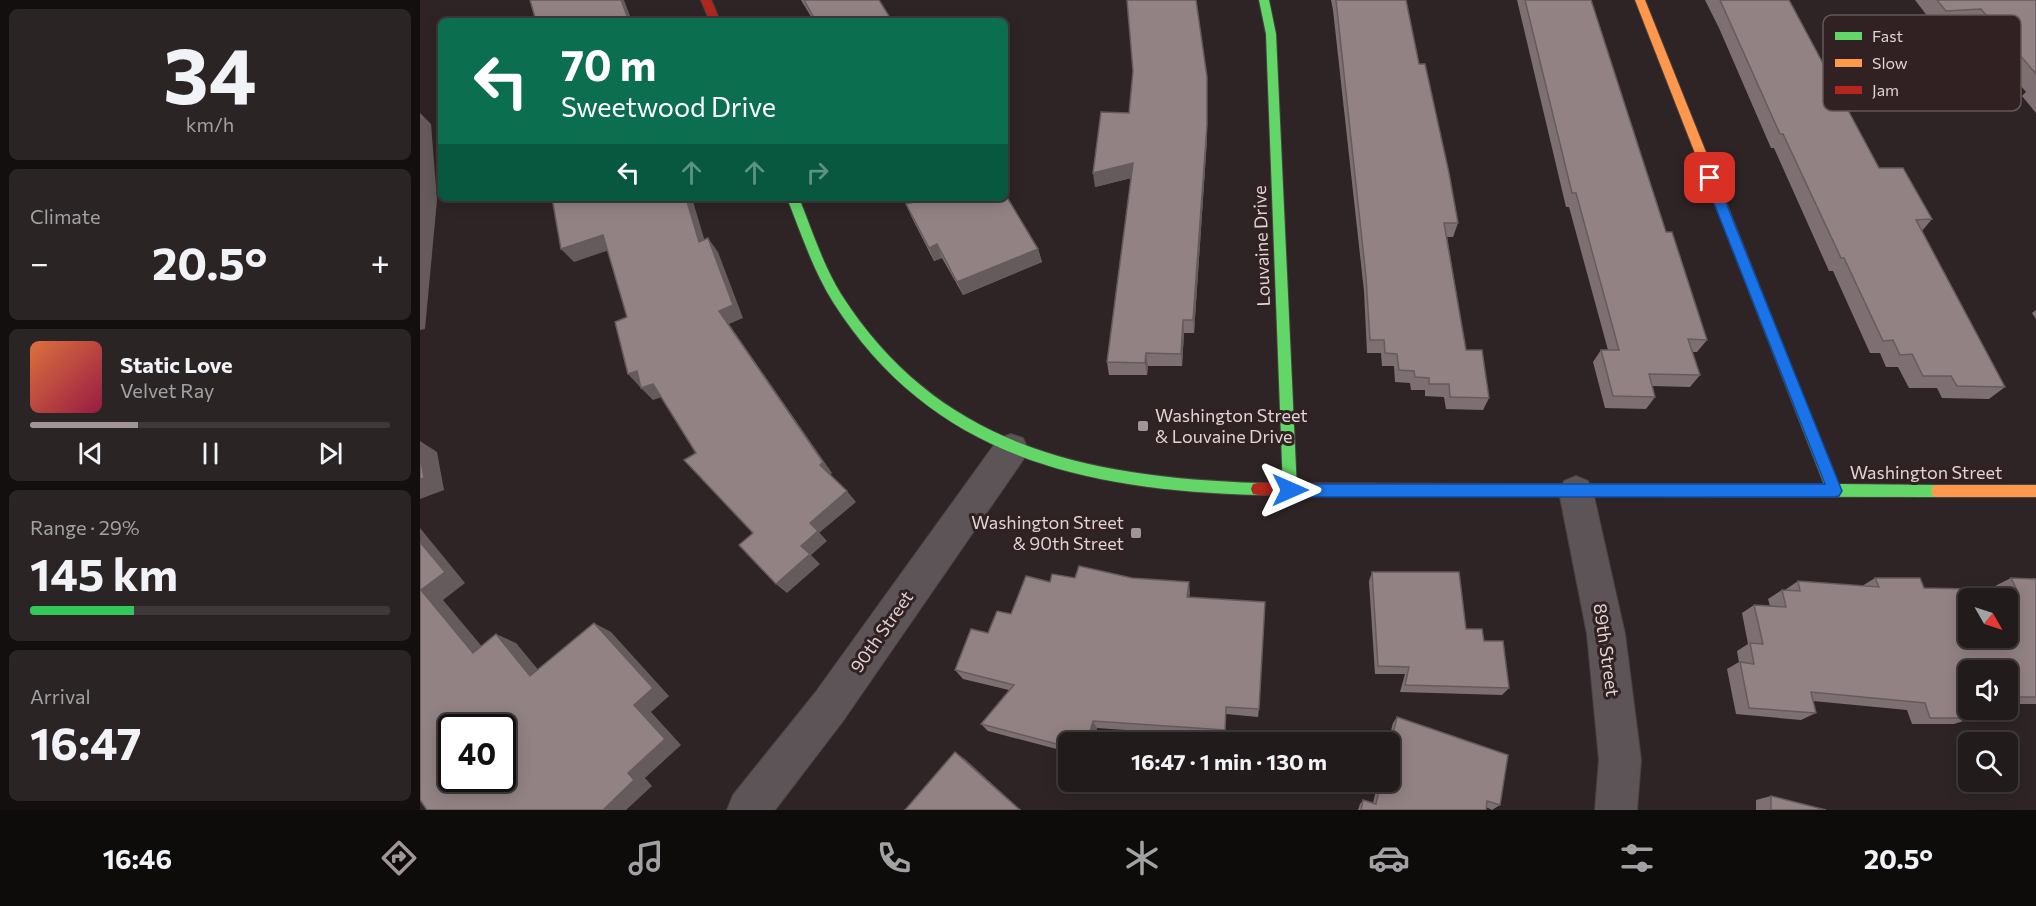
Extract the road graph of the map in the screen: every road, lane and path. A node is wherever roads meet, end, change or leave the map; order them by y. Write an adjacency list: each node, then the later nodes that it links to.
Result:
1 (706, 0): 4 (street)
2 (1264, 0): 7 (street, Louvaine Drive)
3 (1640, 0): 8 (street)
4 (714, 18)
5 (794, 201): 6 (street, Washington Street)
6 (1011, 449): 7 (street, Washington Street); 11 (street, 90th Street)
7 (1290, 490): 10 (street, Washington Street)
8 (1834, 491): 9 (street, Washington Street); 10 (street, Washington Street)
9 (2036, 491)
10 (1576, 492): 12 (street, 89th Street)
11 (748, 810)
12 (1616, 810)

